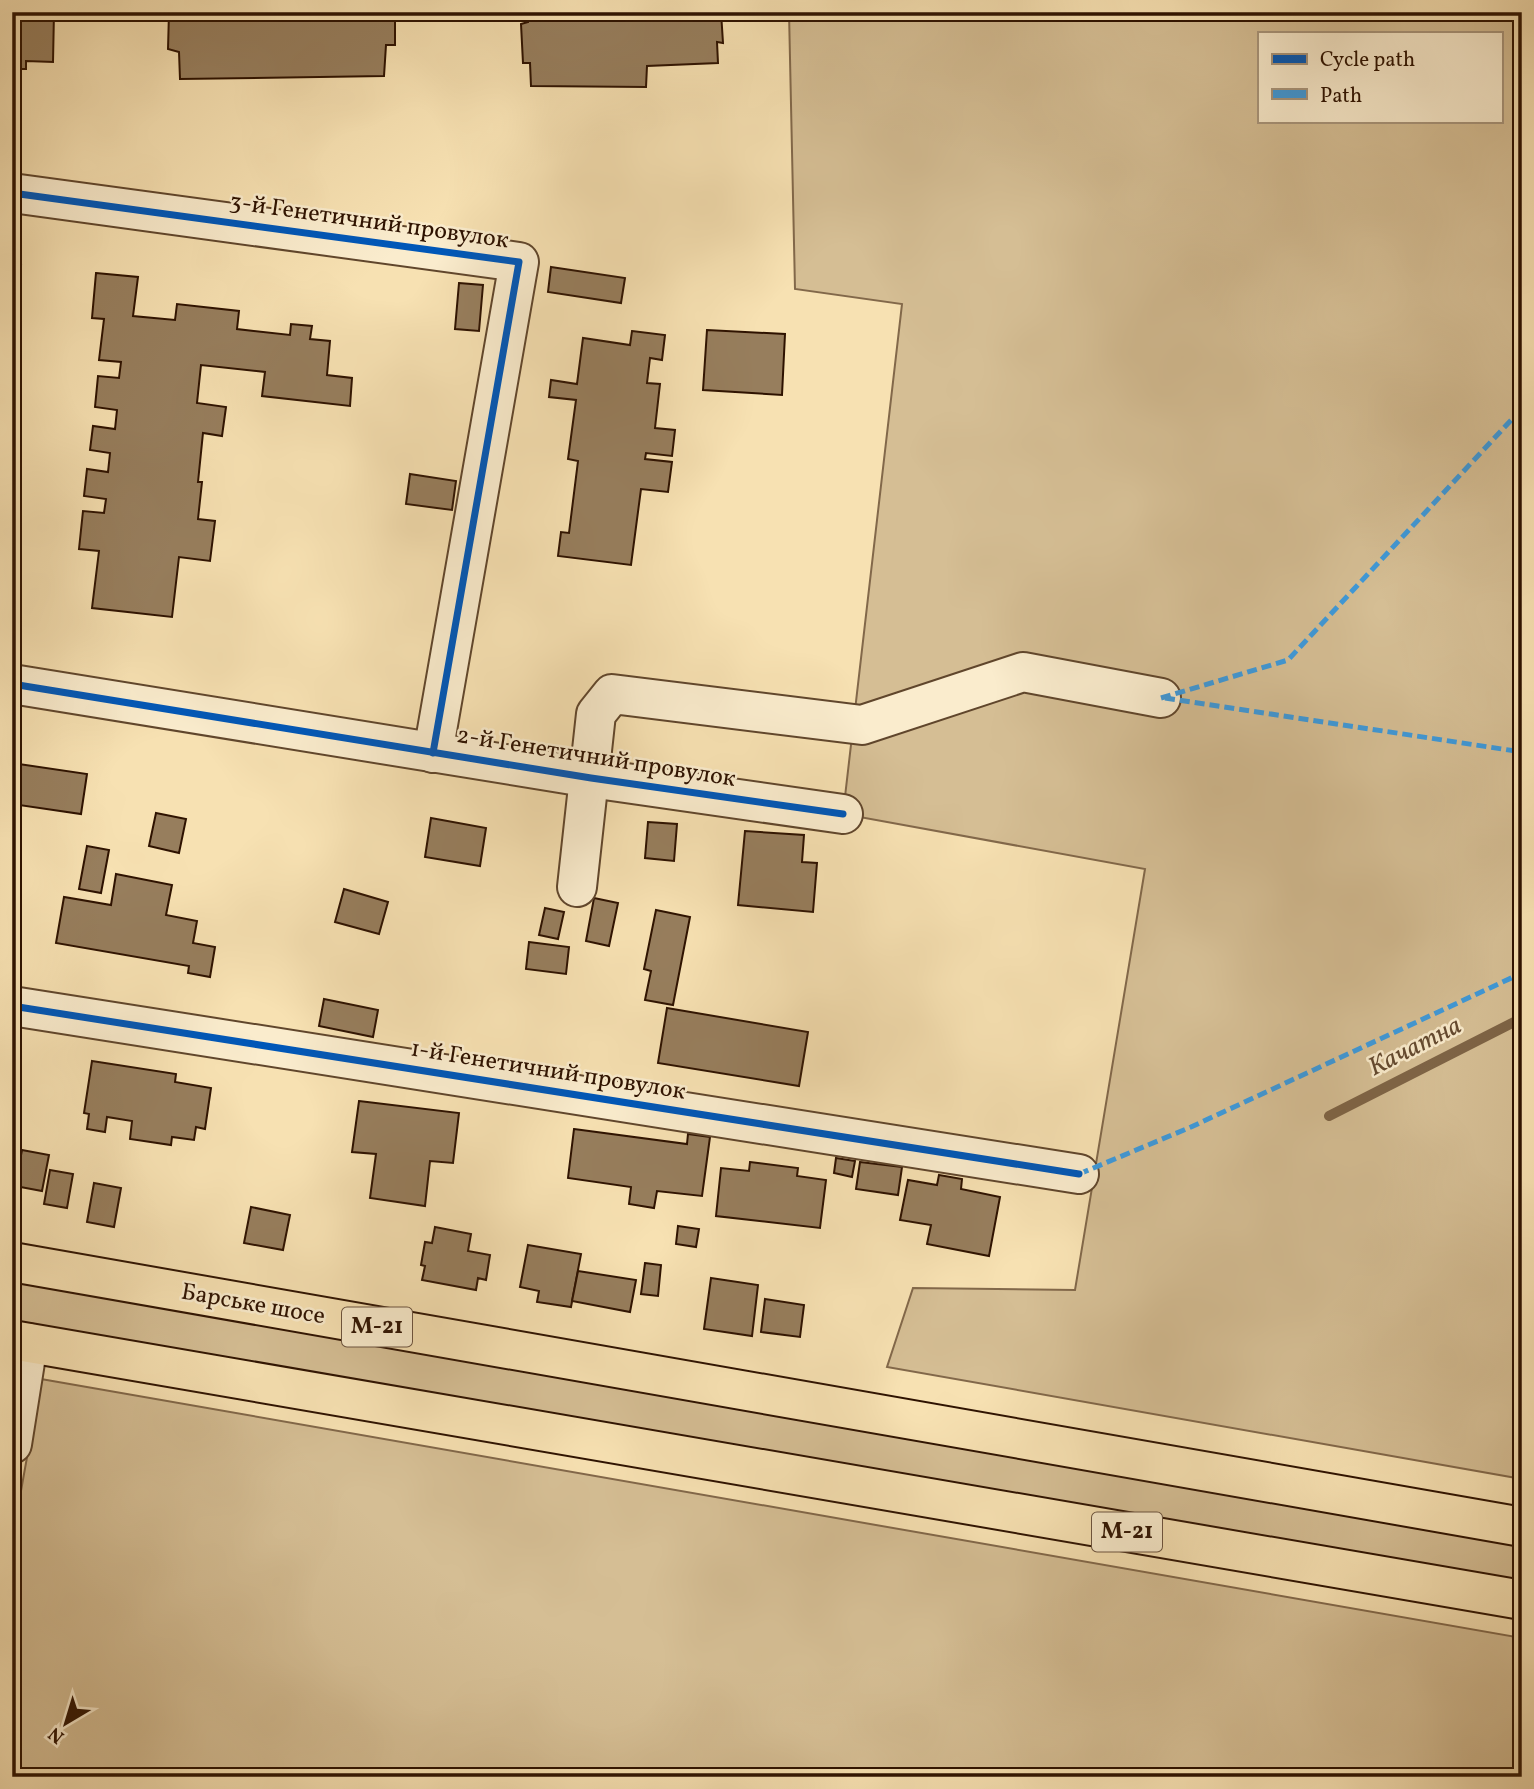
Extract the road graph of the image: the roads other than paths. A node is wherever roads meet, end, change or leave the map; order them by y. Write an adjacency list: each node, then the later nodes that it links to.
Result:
1 (12, 193): 4 (street, 3-й Генетичний провулок)
2 (12, 684): 4 (street, 2-й Генетичний провулок)
3 (1161, 698): 5 (street)
4 (433, 753): 5 (street, 2-й Генетичний провулок)
5 (591, 778): 6 (street, 2-й Генетичний провулок); 7 (street)
6 (844, 814)
7 (577, 887)
8 (12, 1006): 9 (street, 1-й Генетичний провулок)
9 (1079, 1174)
10 (12, 1262): 13 (highway, Барське шосе / М-21)
11 (20, 1342): 12 (street); 14 (highway, М-21)
12 (12, 1444)
13 (1522, 1527)
14 (1522, 1600)

